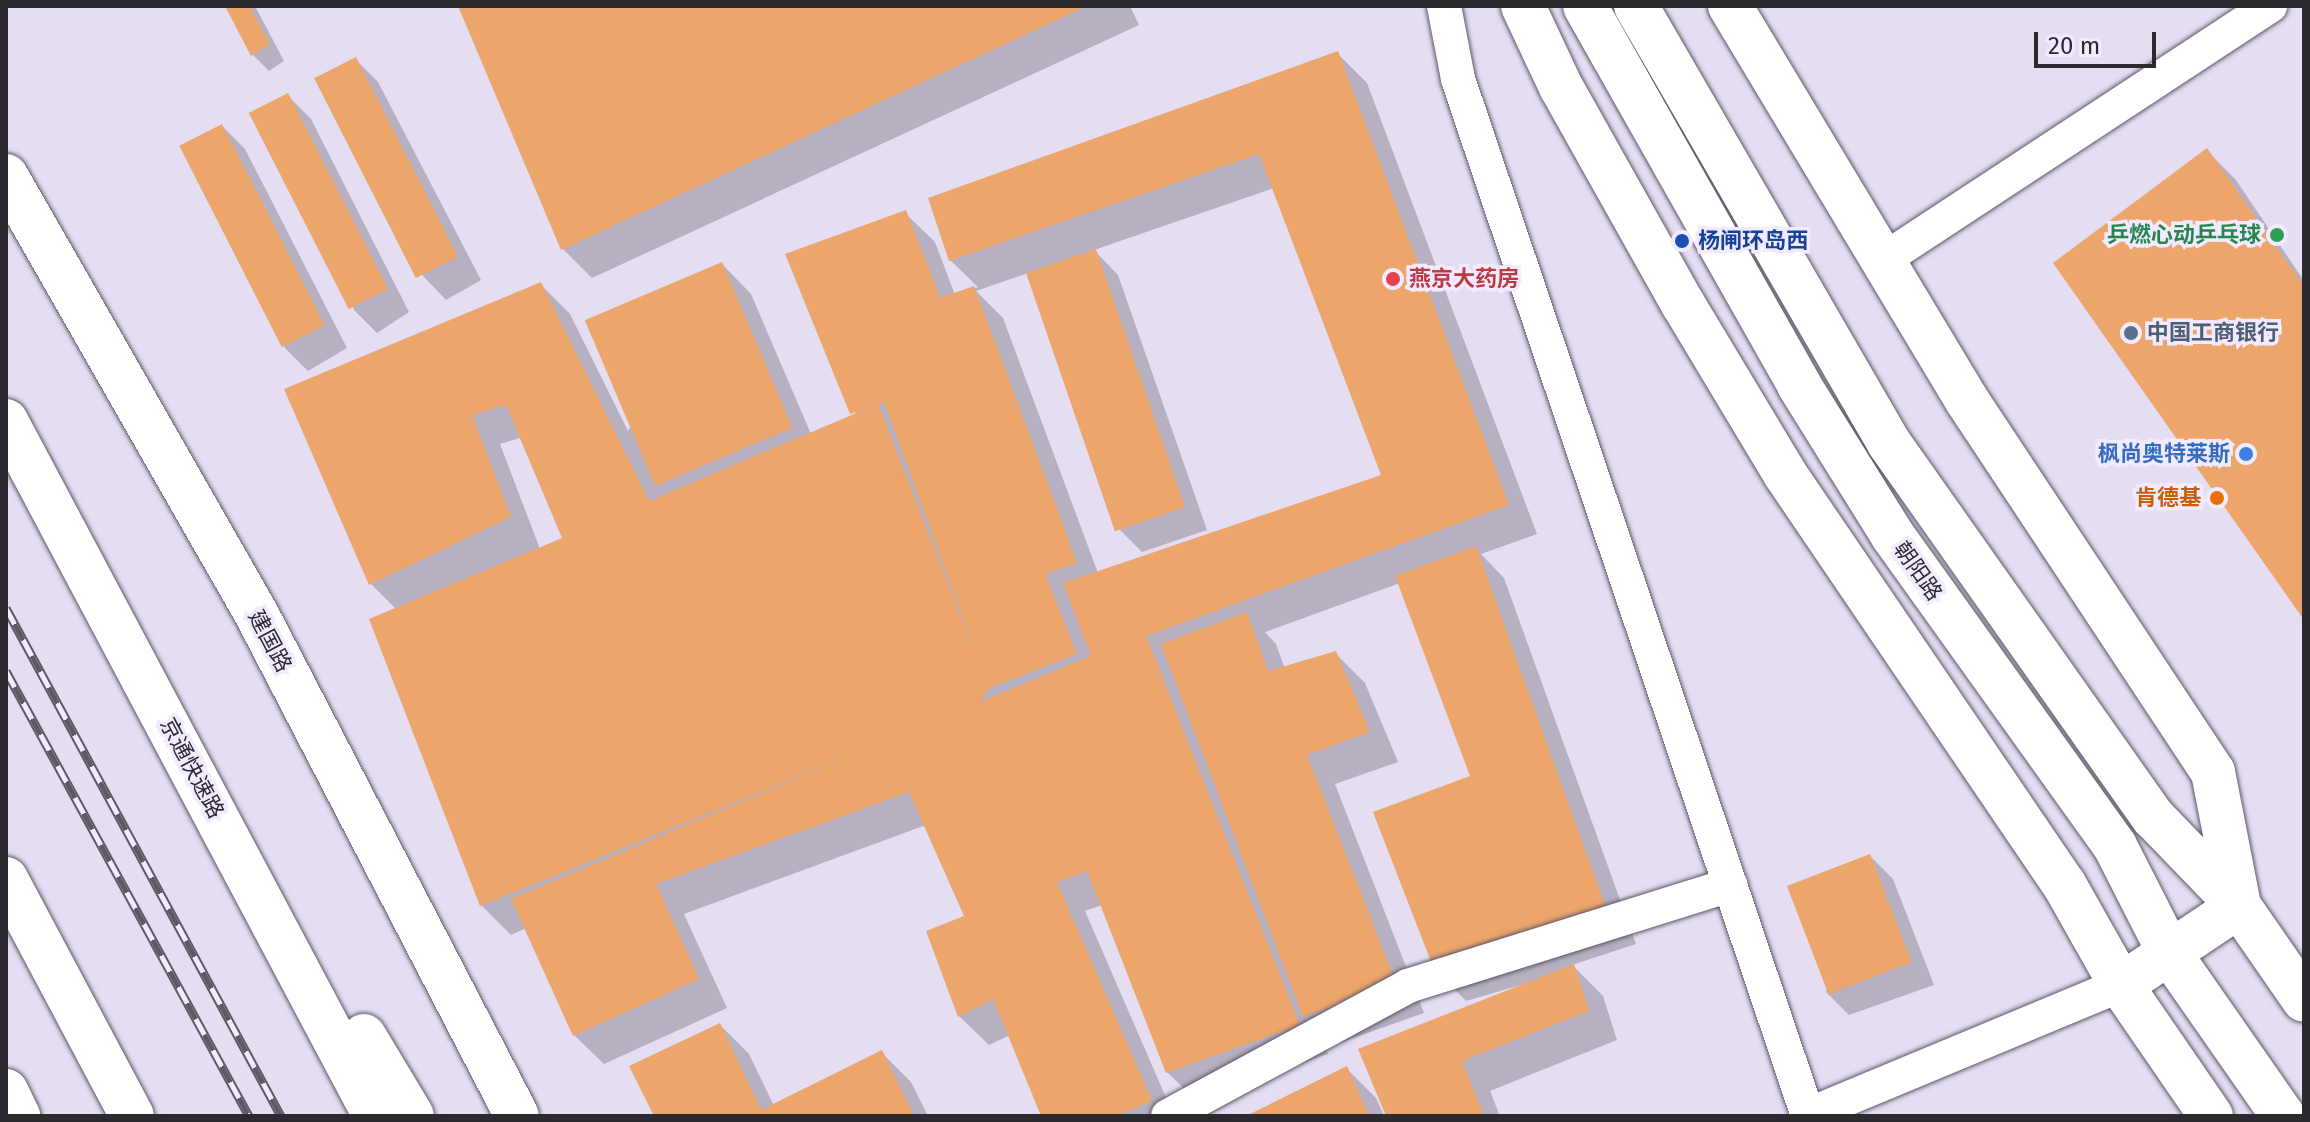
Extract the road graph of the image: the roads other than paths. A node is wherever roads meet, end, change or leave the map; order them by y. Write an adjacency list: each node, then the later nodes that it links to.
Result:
1 (1444, 6): 12 (street)
2 (1523, 6): 15 (main road)
3 (1585, 6): 14 (main road, 朝阳路)
4 (1636, 6): 13 (main road)
5 (1730, 6): 8 (main road)
6 (2270, 6): 8 (street)
7 (6, 176): 23 (main road, 建国路)
8 (1880, 262): 13 (main road)
9 (6, 421): 10 (main road, 京通快速路)
10 (126, 643): 21 (main road, 京通快速路); 22 (main road)
11 (6, 880): 19 (main road); 20 (main road)
12 (1731, 885): 24 (street); 25 (street)
13 (2239, 906): 14 (main road); 16 (main road)
14 (2170, 954): 15 (main road); 27 (main road, 朝阳路)
15 (2121, 985): 25 (street); 26 (main road)
16 (2304, 1000)
17 (6, 1091): 18 (main road)
18 (18, 1116)
19 (106, 1116)
20 (132, 1116)
21 (375, 1116)
22 (412, 1116)
23 (517, 1116)
24 (1168, 1116)
25 (1808, 1116)
26 (2211, 1116)
27 (2283, 1116)

